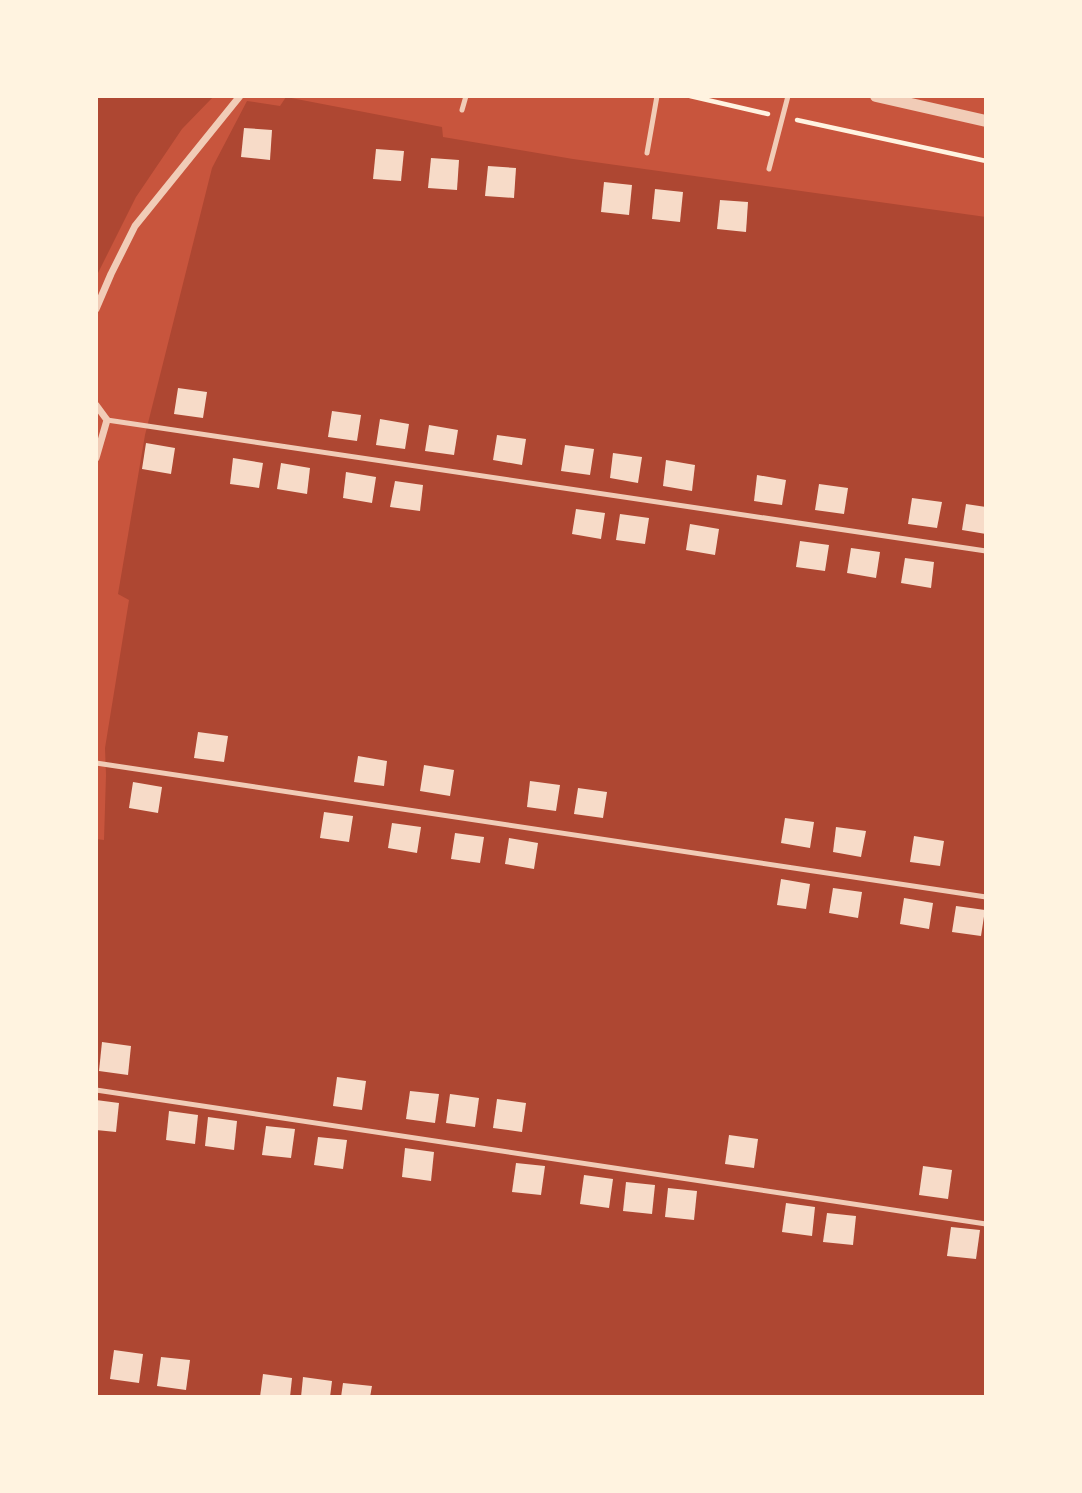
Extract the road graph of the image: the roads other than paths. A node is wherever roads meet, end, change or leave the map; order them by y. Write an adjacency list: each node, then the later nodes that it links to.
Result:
1 (240, 96): 10 (street)
2 (466, 96): 6 (lane)
3 (657, 96): 8 (lane)
4 (788, 96): 9 (lane)
5 (876, 96): 7 (street)
6 (463, 110)
7 (986, 121)
8 (647, 153)
9 (769, 169)
10 (96, 309)
11 (96, 405): 12 (street)
12 (107, 420): 13 (street); 14 (lane)
13 (96, 458)
14 (986, 551)
15 (96, 763): 16 (lane)
16 (986, 897)
17 (96, 1090): 18 (lane)
18 (986, 1224)

